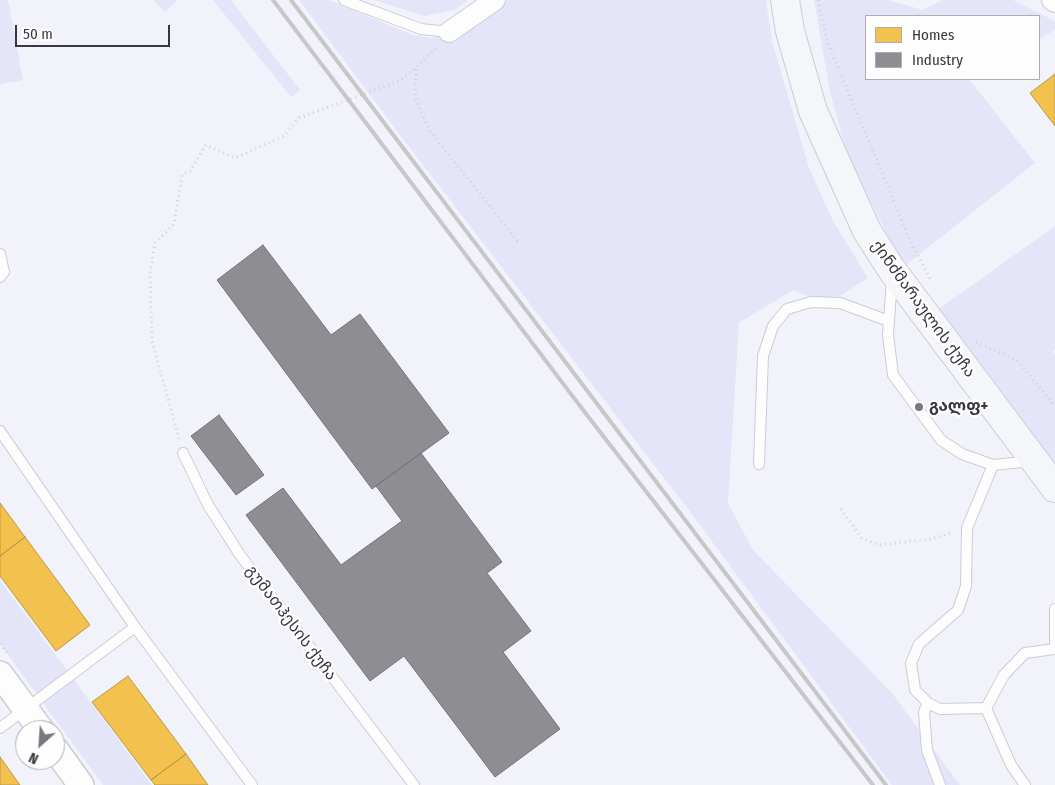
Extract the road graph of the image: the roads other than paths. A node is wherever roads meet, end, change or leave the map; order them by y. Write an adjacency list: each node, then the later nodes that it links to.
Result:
1 (344, 0): 4 (lane)
2 (495, 0): 4 (street)
3 (785, 0): 6 (main road, ქინძმარაულის ქუჩა)
4 (450, 32)
5 (0, 254): 7 (lane)
6 (892, 270): 8 (lane); 11 (main road, ქინძმარაულის ქუჩა)
7 (0, 276)
8 (889, 320): 12 (lane); 13 (lane)
9 (0, 431): 16 (lane)
10 (183, 453): 27 (lane, გუმათჰესის ქუჩა)
11 (1035, 460): 13 (lane); 14 (main road, ქინძმარაულის ქუჩა)
12 (759, 464)
13 (993, 465): 19 (lane)
14 (1055, 488)
15 (1055, 609): 17 (lane)
16 (135, 627): 21 (lane); 26 (lane)
17 (1055, 649): 20 (lane)
18 (0, 674): 21 (street)
19 (928, 703): 20 (lane); 28 (lane)
20 (986, 708): 29 (lane)
21 (26, 709): 22 (street); 23 (lane)
22 (34, 720)
23 (0, 728)
24 (65, 763): 25 (street)
25 (81, 785)
26 (252, 785)
27 (414, 785)
28 (940, 785)
29 (1025, 785)

